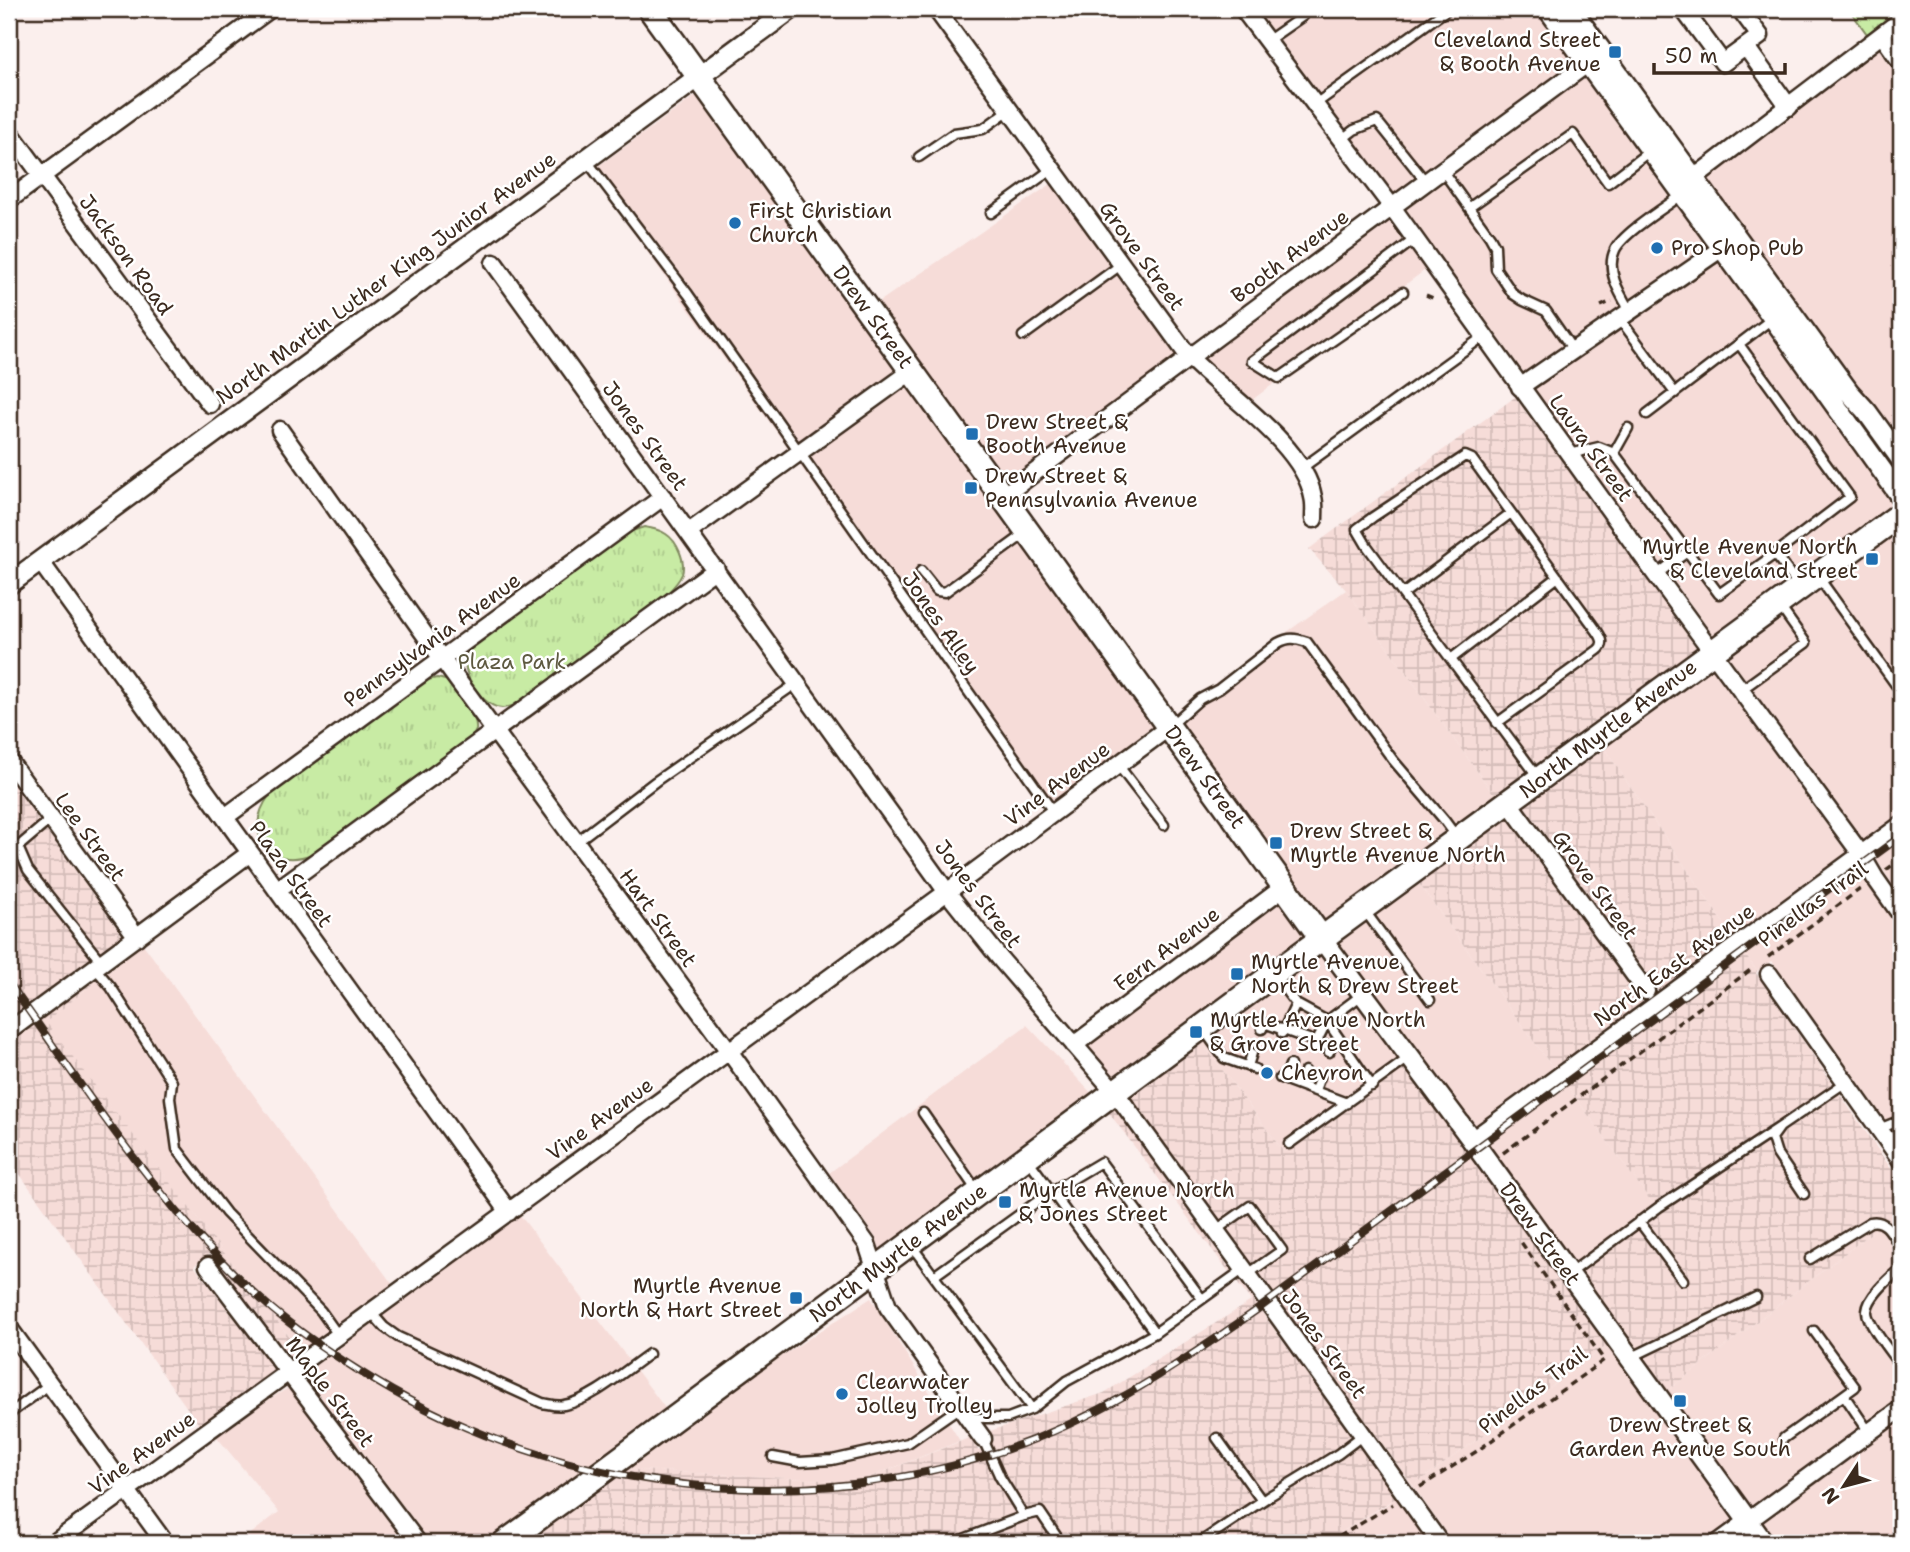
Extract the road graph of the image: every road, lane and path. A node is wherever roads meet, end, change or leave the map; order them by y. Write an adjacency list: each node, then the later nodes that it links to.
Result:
1 (270, 9): 29 (street)
2 (649, 9): 18 (main road, Drew Street)
3 (791, 9): 18 (street, North Martin Luther King Junior Avenue)
4 (936, 9): 21 (street, Grove Street)
5 (1243, 9): 14 (street, Laura Street)
6 (1298, 9): 14 (lane)
7 (1448, 9): 19 (lane)
8 (1548, 9): 16 (street)
9 (1571, 9): 16 (street)
10 (1683, 9): 15 (street)
11 (1741, 9): 15 (street)
12 (1901, 20): 13 (street)
13 (1882, 35): 17 (street); 20 (street)
14 (1267, 41): 19 (street, Laura Street)
15 (1746, 47): 20 (street)
16 (1595, 58): 24 (street); 28 (street, Booth Avenue); 31 (street)
17 (1901, 62)
18 (699, 77): 26 (street, North Martin Luther King Junior Avenue); 50 (main road, Drew Street)
19 (1314, 105): 23 (street, Laura Street)
20 (1789, 107): 31 (street)
21 (1009, 110): 25 (lane); 27 (street, Grove Street)
22 (9, 131): 29 (street, Jackson Road)
23 (1341, 140): 30 (lane); 33 (street, Laura Street)
24 (1651, 150): 31 (street); 34 (lane)
25 (919, 158)
26 (586, 160): 57 (lane, Jones Alley); 72 (street, North Martin Luther King Junior Avenue)
27 (1052, 169): 35 (lane); 39 (street, Grove Street)
28 (1441, 170): 30 (street, Booth Avenue); 34 (lane)
29 (42, 176): 32 (street); 53 (street, Jackson Road)
30 (1426, 182): 33 (street, Booth Avenue)
31 (1685, 187): 37 (street); 43 (lane); 60 (street)
32 (9, 200)
33 (1392, 207): 36 (street, Laura Street); 49 (street, Booth Avenue)
34 (1470, 207): 48 (lane)
35 (991, 213)
36 (1415, 239): 40 (lane); 46 (street, Laura Street)
37 (1722, 248): 43 (street); 44 (street)
38 (494, 263): 63 (street, Jones Street)
39 (1122, 264): 45 (lane); 49 (street, Grove Street)
40 (1403, 292)
41 (1426, 295): 42 (path)
42 (1435, 299)
43 (1625, 314): 48 (street); 52 (lane)
44 (1773, 318): 47 (lane); 64 (street)
45 (1023, 336)
46 (1484, 336): 51 (street, Laura Street); 61 (lane)
47 (1739, 344): 52 (lane); 71 (lane)
48 (1573, 350): 51 (street)
49 (1189, 357): 61 (street, Grove Street); 62 (street, Booth Avenue)
50 (912, 371): 57 (street); 62 (main road, Drew Street)
51 (1520, 387): 59 (street, Laura Street)
52 (1675, 393): 54 (lane)
53 (210, 404)
54 (1647, 414)
55 (1629, 428): 58 (lane)
56 (280, 430): 82 (street, Hart Street)
57 (799, 453): 69 (street); 94 (lane, Jones Alley)
58 (1614, 453): 59 (lane); 70 (lane)
59 (1569, 454): 75 (street, Laura Street)
60 (1901, 458)
61 (1302, 468): 67 (street, Grove Street)
62 (1003, 495): 68 (main road, Drew Street)
63 (663, 497): 69 (street, Jones Street); 82 (street, Pennsylvania Avenue)
64 (1901, 497)
65 (1510, 513): 76 (lane); 79 (lane); 79 (lane)
66 (1901, 514): 77 (main road, North Myrtle Avenue)
67 (1314, 519)
68 (1028, 531): 74 (lane); 88 (main road, Drew Street)
69 (689, 532): 73 (street, Jones Street)
70 (1687, 552): 71 (lane); 75 (lane)
71 (1775, 554): 77 (lane)
72 (40, 561): 78 (street, North Martin Luther King Junior Avenue); 95 (street, Plaza Street)
73 (716, 569): 84 (street, Jones Street); 89 (street)
74 (921, 571)
75 (1657, 575): 81 (street, Laura Street)
76 (1558, 578): 83 (lane); 87 (lane)
77 (1809, 582): 80 (main road, North Myrtle Avenue); 85 (lane)
78 (9, 584)
79 (1403, 594): 83 (lane)
80 (1778, 604): 81 (main road, North Myrtle Avenue); 86 (lane)
81 (1713, 652): 86 (street, Laura Street); 92 (main road, North Myrtle Avenue)
82 (442, 659): 89 (street, Hart Street); 95 (street, Pennsylvania Avenue)
83 (1451, 659): 87 (lane)
84 (797, 682): 100 (lane); 107 (street, Jones Street)
85 (1901, 682)
86 (1741, 690): 102 (street, Laura Street)
87 (1497, 723): 92 (lane)
88 (1169, 727): 91 (street, Vine Avenue); 99 (lane); 105 (main road, Drew Street)
89 (495, 732): 100 (street, Hart Street); 106 (street)
90 (9, 761): 96 (street, Lee Street)
91 (1118, 765): 94 (street, Vine Avenue); 97 (lane)
92 (1540, 780): 93 (main road, North Myrtle Avenue)
93 (1509, 803): 99 (main road, North Myrtle Avenue); 115 (street, Grove Street)
94 (1054, 813): 107 (street, Vine Avenue)
95 (225, 817): 101 (street, Plaza Street)
96 (51, 819): 110 (street, Lee Street); 112 (lane)
97 (1164, 825)
98 (1901, 825): 102 (street, North East Avenue)
99 (1458, 839): 108 (main road, North Myrtle Avenue)
100 (576, 842): 126 (street, Hart Street)
101 (250, 853): 106 (street, Plaza Street); 110 (street)
102 (1861, 854): 104 (street, Laura Street); 143 (street, North East Avenue)
103 (1901, 859): 104 (path, Pinellas Trail)
104 (1875, 878): 109 (street, Laura Street); 113 (path, Pinellas Trail)
105 (1284, 887): 111 (main road, Drew Street); 124 (street, Fern Avenue)
106 (277, 890): 151 (street, Plaza Street)
107 (947, 892): 124 (street, Jones Street); 126 (street, Vine Avenue)
108 (1363, 909): 111 (main road, North Myrtle Avenue); 117 (lane)
109 (1901, 915)
110 (137, 937): 112 (street)
111 (1322, 939): 114 (main road, North Myrtle Avenue); 116 (street, Drew Street)
112 (98, 965): 122 (street); 171 (lane)
113 (1764, 965): 133 (street); 147 (path, Pinellas Trail)
114 (1273, 975): 118 (lane); 120 (main road, North Myrtle Avenue)
115 (1646, 991)
116 (1363, 994): 119 (lane); 129 (street, Drew Street)
117 (1430, 1000)
118 (1296, 1004): 119 (lane); 123 (lane)
119 (1326, 1020): 125 (lane); 135 (lane)
120 (1202, 1027): 128 (lane); 137 (main road, North Myrtle Avenue)
121 (1262, 1029): 123 (lane)
122 (9, 1031)
123 (1282, 1033): 125 (lane)
124 (1074, 1045): 137 (street, Jones Street)
125 (1315, 1045): 127 (lane)
126 (729, 1051): 151 (street, Vine Avenue); 160 (street, Hart Street)
127 (1329, 1052)
128 (1252, 1053)
129 (1410, 1057): 135 (lane); 143 (street, Drew Street)
130 (1290, 1065): 134 (lane)
131 (1305, 1071): 134 (lane)
132 (1320, 1077): 136 (lane)
133 (1846, 1082): 141 (lane); 142 (street)
134 (1301, 1085): 136 (lane)
135 (1372, 1086): 138 (lane)
136 (1315, 1090): 138 (lane)
137 (1115, 1092): 145 (main road, North Myrtle Avenue); 153 (street, Jones Street)
138 (1347, 1103): 144 (lane)
139 (923, 1113): 149 (lane)
140 (1901, 1120): 142 (lane)
141 (1780, 1127): 150 (lane); 152 (lane)
142 (1879, 1129): 146 (street)
143 (1472, 1140): 147 (street, Drew Street)
144 (1289, 1144)
145 (1027, 1157): 148 (lane); 149 (main road, North Myrtle Avenue)
146 (1901, 1160)
147 (1489, 1164): 162 (street, Drew Street)
148 (1052, 1191): 163 (lane); 166 (lane); 170 (lane)
149 (979, 1193): 155 (main road, North Myrtle Avenue)
150 (1804, 1194)
151 (509, 1212): 167 (street, Vine Avenue)
152 (1639, 1221): 162 (lane); 164 (lane)
153 (1216, 1230): 161 (street, Jones Street); 161 (lane)
154 (1520, 1240): 189 (path, Pinellas Trail)
155 (910, 1244): 160 (main road, North Myrtle Avenue); 163 (lane)
156 (1901, 1250): 157 (lane)
157 (1810, 1259)
158 (208, 1266): 175 (street, Maple Street)
159 (1901, 1268): 174 (lane)
160 (876, 1269): 180 (street, Hart Street); 196 (main road, North Myrtle Avenue)
161 (1246, 1271): 166 (lane); 183 (street, Jones Street)
162 (1569, 1274): 173 (street, Drew Street)
163 (934, 1276): 178 (lane)
164 (1683, 1280)
165 (1756, 1297): 173 (lane)
166 (1202, 1299): 170 (lane)
167 (370, 1312): 171 (street, Vine Avenue); 172 (lane)
168 (9, 1328): 176 (street)
169 (1814, 1331): 177 (lane)
170 (1155, 1333): 178 (lane)
171 (338, 1335): 175 (street, Vine Avenue)
172 (649, 1354)
173 (1630, 1358): 192 (street, Drew Street)
174 (1901, 1367)
175 (289, 1372): 188 (street, Vine Avenue); 195 (street, Maple Street)
176 (50, 1384): 181 (lane); 188 (street)
177 (1843, 1395): 182 (lane); 185 (lane)
178 (1032, 1409): 180 (lane)
179 (1901, 1409): 182 (street)
180 (964, 1412): 186 (street, Hart Street); 187 (lane)
181 (9, 1414)
182 (1869, 1432): 192 (street)
183 (1363, 1434): 189 (street, Jones Street); 190 (lane)
184 (1217, 1438): 190 (lane)
185 (1784, 1438)
186 (983, 1439): 191 (lane)
187 (773, 1457)
188 (127, 1490): 193 (street, Vine Avenue); 194 (street)
189 (1406, 1495): 200 (path, Pinellas Trail); 201 (street, Jones Street)
190 (1262, 1501): 199 (lane)
191 (1024, 1516): 197 (lane); 198 (lane)
192 (1748, 1521): 202 (street); 203 (street, Drew Street)
193 (54, 1543)
194 (165, 1543)
195 (418, 1543)
196 (503, 1543)
197 (953, 1543)
198 (1061, 1543)
199 (1199, 1543)
200 (1329, 1543)
201 (1440, 1543)
202 (1718, 1543)
203 (1764, 1543)

